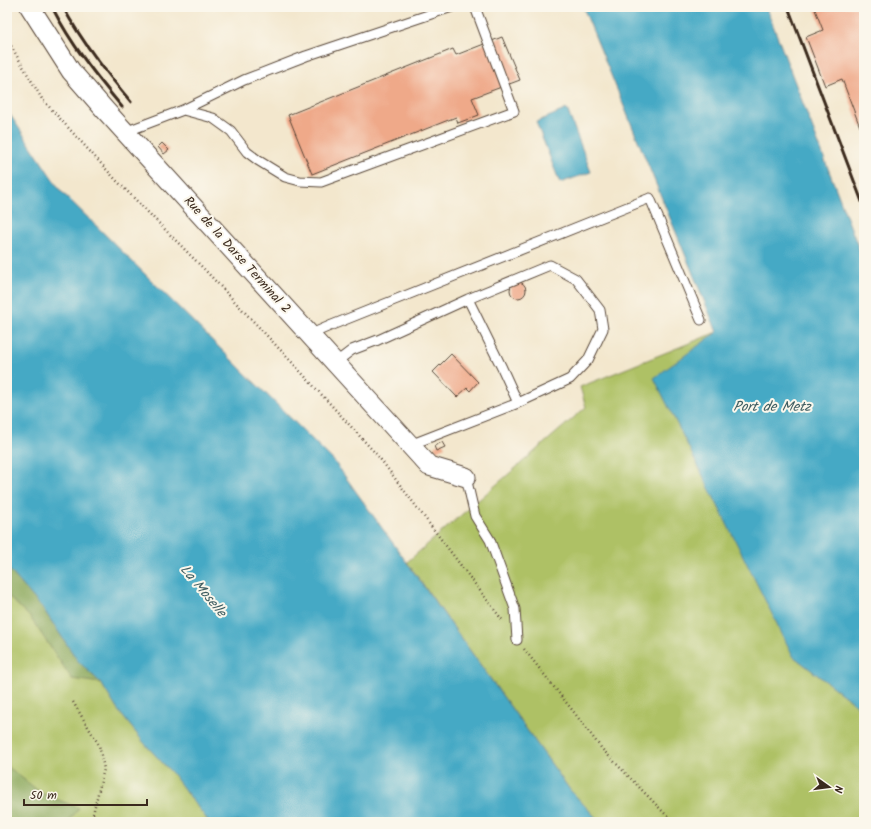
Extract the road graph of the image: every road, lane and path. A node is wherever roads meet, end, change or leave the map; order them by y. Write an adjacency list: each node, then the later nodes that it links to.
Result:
1 (30, 7): 6 (street, Rue de la Darse Terminal 2)
2 (452, 7): 5 (lane)
3 (475, 7): 5 (lane)
4 (7, 39): 14 (path)
5 (183, 110): 6 (lane)
6 (125, 132): 9 (street, Rue de la Darse Terminal 2)
7 (468, 299): 10 (lane); 11 (lane); 11 (lane)
8 (701, 320): 9 (lane)
9 (309, 335): 10 (street, Rue de la Darse Terminal 2)
10 (335, 363): 12 (street, Rue de la Darse Terminal 2)
11 (518, 403): 12 (lane)
12 (410, 445): 13 (street, Rue de la Darse Terminal 2)
13 (466, 477): 14 (lane)
14 (517, 640): 17 (path)
15 (73, 702): 16 (path)
16 (91, 822)
17 (673, 822)

